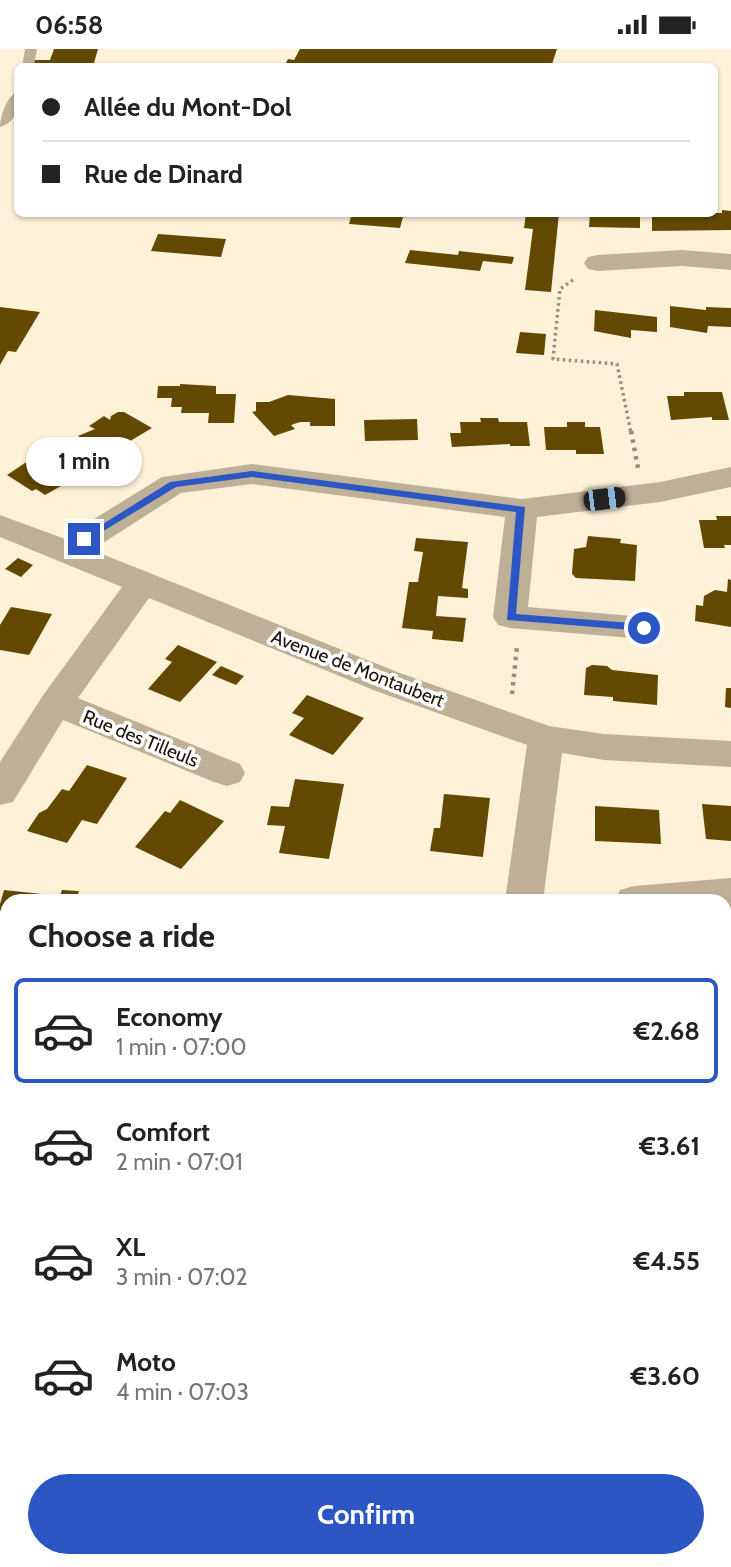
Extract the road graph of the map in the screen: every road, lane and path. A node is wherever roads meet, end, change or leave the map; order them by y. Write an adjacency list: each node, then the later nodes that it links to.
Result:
1 (731, 262): 2 (street)
2 (598, 263): 3 (path)
3 (639, 475)
4 (731, 477): 5 (street)
5 (522, 509): 7 (street); 9 (street)
6 (0, 525): 7 (street, Avenue de Montaubert)
7 (71, 553): 8 (street, Avenue de Montaubert)
8 (143, 584): 12 (street, Rue des Tilleuls); 13 (street, Avenue de Montaubert)
9 (521, 618): 10 (street); 11 (path)
10 (644, 628)
11 (514, 683)
12 (55, 703): 15 (street, Rue des Tilleuls); 16 (street, Rue des Tilleuls)
13 (546, 738): 14 (street, Avenue de Montaubert); 17 (street)
14 (731, 754)
15 (227, 773)
16 (0, 792)
17 (525, 894)

